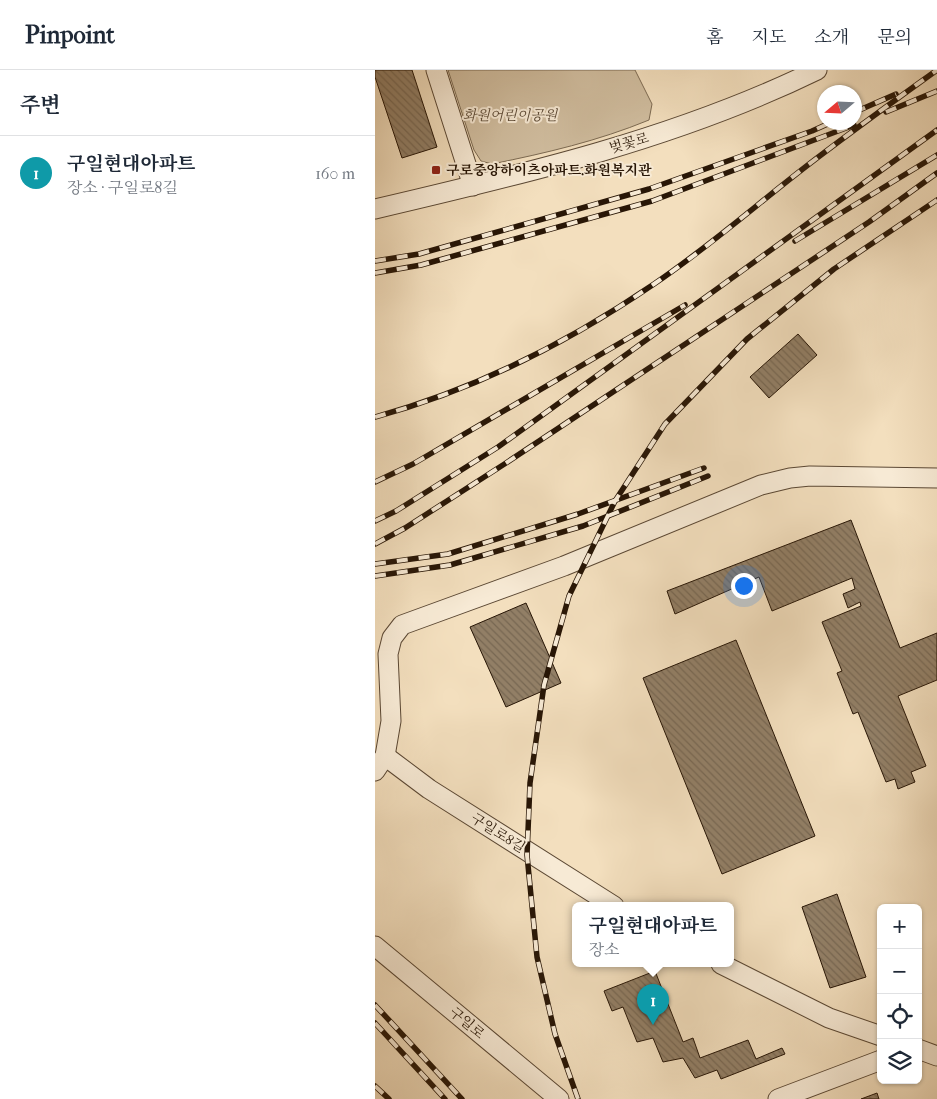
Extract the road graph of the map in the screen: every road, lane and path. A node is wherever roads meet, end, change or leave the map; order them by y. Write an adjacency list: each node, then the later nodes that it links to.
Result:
1 (436, 70): 4 (street)
2 (817, 70): 3 (street, 벚꽃로)
3 (787, 76): 4 (street, 벚꽃로)
4 (473, 186): 5 (street, 벚꽃로)
5 (375, 209)
6 (937, 478): 7 (street)
7 (380, 763): 8 (street, 구일로8길)
8 (608, 902)
9 (375, 946): 15 (street, 구일로)
10 (727, 967): 11 (street)
11 (877, 1035)
12 (922, 1050): 13 (street)
13 (937, 1056)
14 (877, 1062): 16 (street)
15 (559, 1099)
16 (778, 1099)

